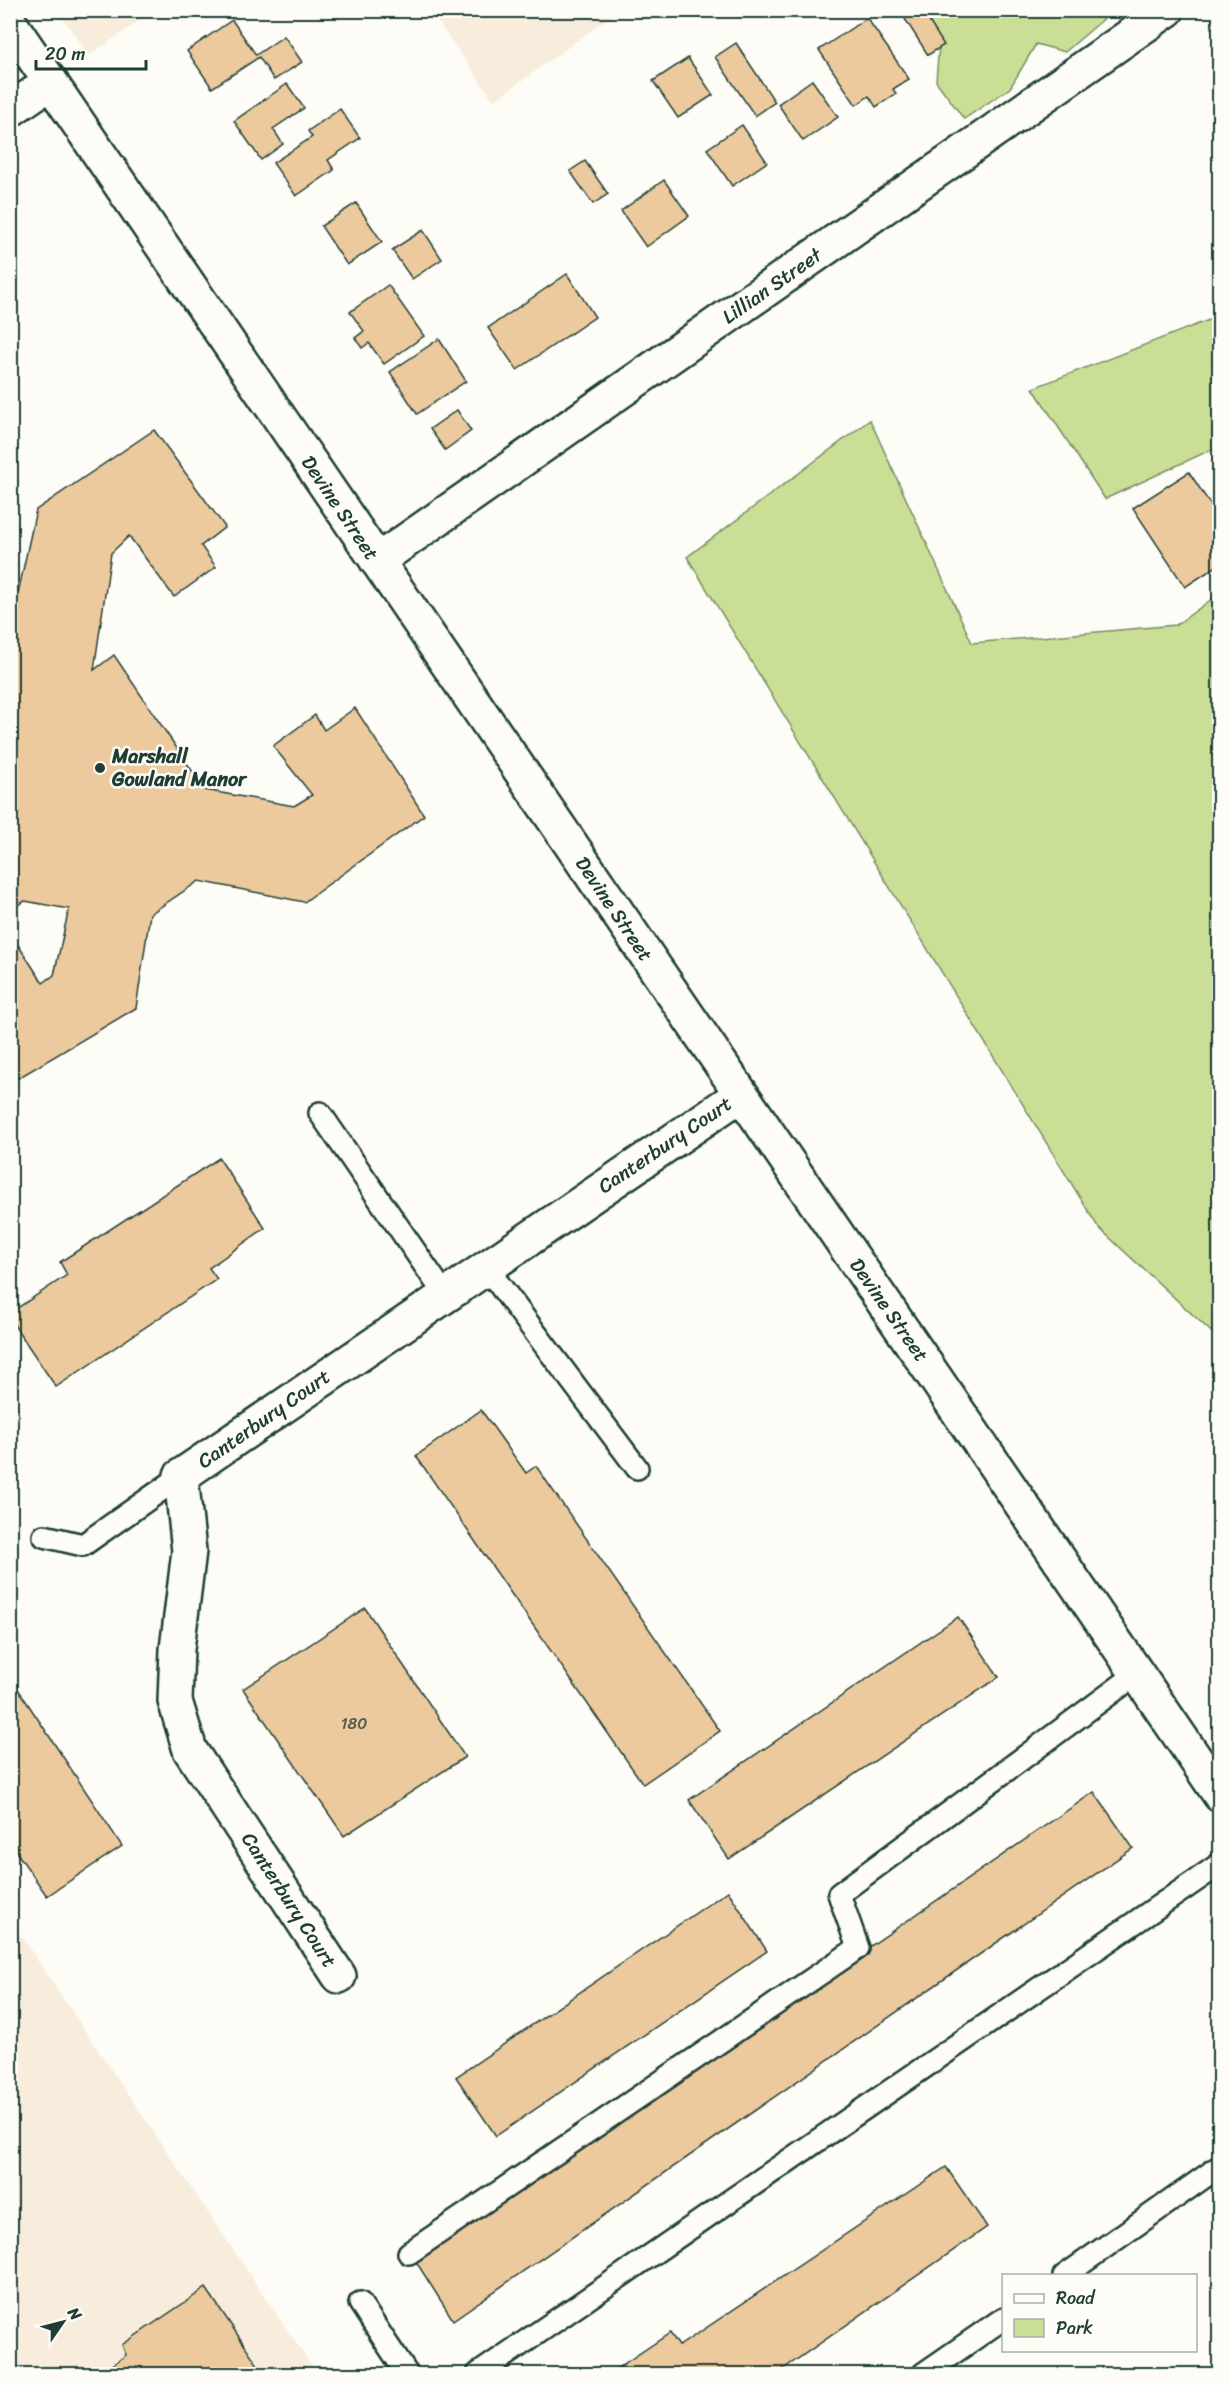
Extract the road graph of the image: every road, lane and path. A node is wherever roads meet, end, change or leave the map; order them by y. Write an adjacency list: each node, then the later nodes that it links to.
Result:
1 (1167, 10): 5 (street, Lillian Street)
2 (10, 23): 3 (street, Devine Street)
3 (51, 82): 4 (street); 5 (street, Devine Street)
4 (10, 110)
5 (377, 561): 6 (street, Devine Street)
6 (740, 1095): 8 (street, Canterbury Court); 13 (street, Devine Street)
7 (321, 1113): 9 (lane)
8 (486, 1267): 9 (street, Canterbury Court); 10 (lane)
9 (445, 1295): 11 (street, Canterbury Court)
10 (638, 1468)
11 (181, 1476): 12 (lane); 16 (street, Canterbury Court)
12 (44, 1536)
13 (1138, 1673): 14 (street, Devine Street); 18 (lane)
14 (1220, 1795)
15 (1220, 1864): 23 (lane)
16 (339, 1976)
17 (1220, 2166): 19 (lane)
18 (409, 2253)
19 (1067, 2274)
20 (360, 2303): 22 (lane)
21 (1002, 2319): 24 (lane)
22 (407, 2374)
23 (478, 2374)
24 (923, 2374)

